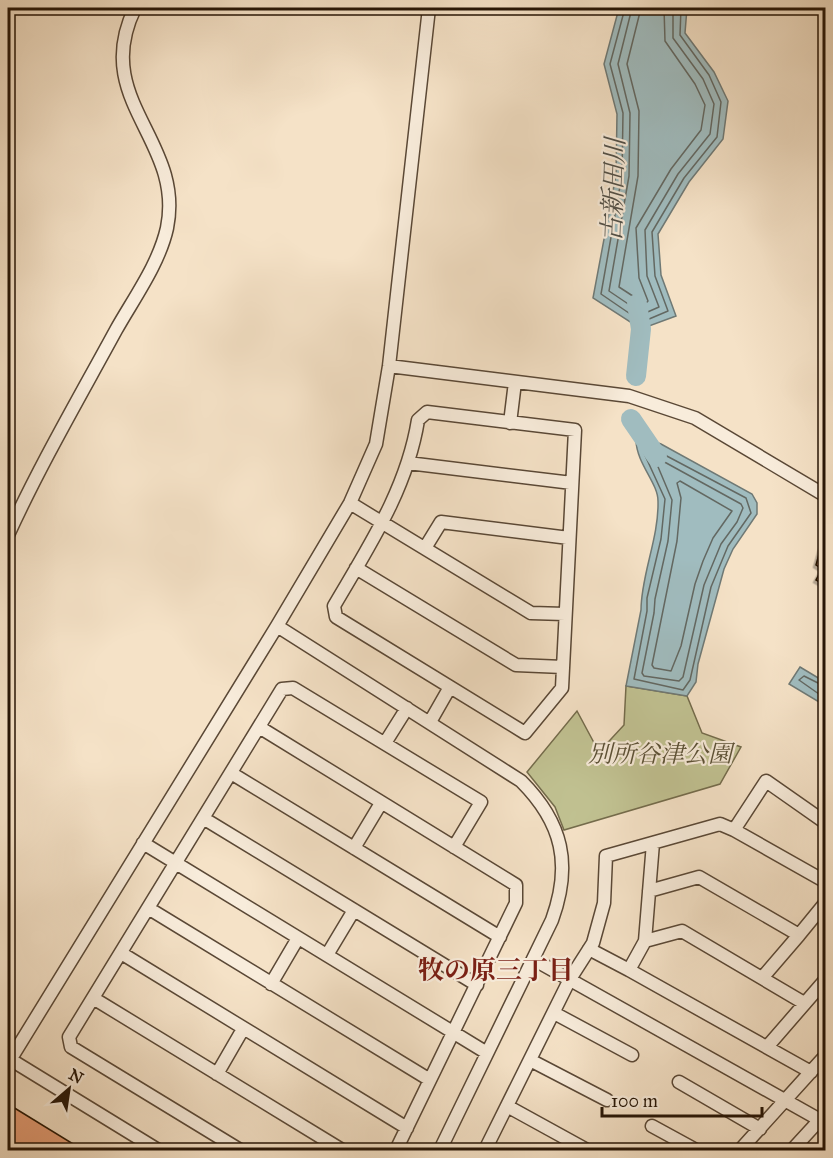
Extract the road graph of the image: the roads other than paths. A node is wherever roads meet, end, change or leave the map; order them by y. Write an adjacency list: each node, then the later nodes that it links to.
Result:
1 (135, 8): 11 (street)
2 (429, 8): 3 (street)
3 (389, 366): 4 (street); 9 (street)
4 (515, 382): 5 (street); 8 (street)
5 (510, 423): 6 (street); 7 (street)
6 (408, 463): 7 (street); 10 (street)
7 (572, 483): 12 (street)
8 (825, 496)
9 (350, 503): 10 (street); 16 (street)
10 (383, 522): 13 (street); 14 (street)
11 (8, 535)
12 (569, 538): 13 (street); 15 (street)
13 (425, 548): 15 (street)
14 (356, 568): 17 (street); 18 (street)
15 (565, 614): 17 (street)
16 (277, 626): 19 (street); 28 (street)
17 (562, 667): 18 (street)
18 (450, 687): 20 (street)
19 (406, 708): 20 (street); 22 (street)
20 (430, 722): 45 (street)
21 (259, 727): 22 (street); 23 (street); 24 (street)
22 (385, 743): 30 (street)
23 (231, 773): 25 (street); 31 (street)
24 (381, 802): 30 (street); 31 (street)
25 (203, 818): 32 (street); 37 (street)
26 (825, 823): 27 (street)
27 (734, 830): 29 (street); 33 (street)
28 (143, 843): 32 (street); 61 (street)
29 (653, 843): 34 (street); 42 (street)
30 (454, 847): 40 (street)
31 (354, 848): 40 (street)
32 (176, 863): 36 (street); 39 (street)
33 (825, 882)
34 (649, 891): 38 (street); 41 (street)
35 (825, 902): 38 (street)
36 (148, 908): 43 (street); 50 (street)
37 (354, 910): 44 (street); 51 (street)
38 (799, 935): 47 (street)
39 (298, 938): 44 (street); 50 (street)
40 (500, 938): 51 (street)
41 (645, 941): 46 (street); 47 (street)
42 (590, 949): 46 (street); 48 (street)
43 (121, 953): 52 (street); 55 (street)
44 (327, 955): 56 (street)
45 (533, 958): 48 (street); 58 (street)
46 (629, 970): 57 (street)
47 (762, 978): 53 (street)
48 (570, 979): 54 (street); 67 (street)
49 (825, 979): 53 (street)
50 (271, 984): 65 (street)
51 (477, 984): 56 (street)
52 (93, 998): 64 (street); 75 (street)
53 (804, 1003): 57 (street)
54 (554, 1013): 59 (street); 62 (street)
55 (243, 1029): 64 (street); 72 (street)
56 (453, 1033): 58 (street); 65 (street)
57 (767, 1047): 63 (street)
58 (487, 1053): 78 (street)
59 (632, 1055)
60 (825, 1055): 63 (street)
61 (9, 1059): 74 (street)
62 (530, 1060): 68 (street); 69 (street)
63 (811, 1072): 67 (street)
64 (217, 1074): 76 (street)
65 (430, 1080): 72 (street)
66 (679, 1082): 73 (street)
67 (785, 1100): 70 (street); 73 (street)
68 (607, 1101)
69 (507, 1106): 79 (street); 80 (street)
70 (823, 1117): 83 (street)
71 (652, 1126): 81 (street)
72 (407, 1128): 77 (street)
73 (760, 1129): 82 (street)
74 (158, 1150)
75 (240, 1150)
76 (342, 1150)
77 (396, 1150)
78 (440, 1150)
79 (485, 1150)
80 (587, 1150)
81 (696, 1150)
82 (740, 1150)
83 (792, 1150)

